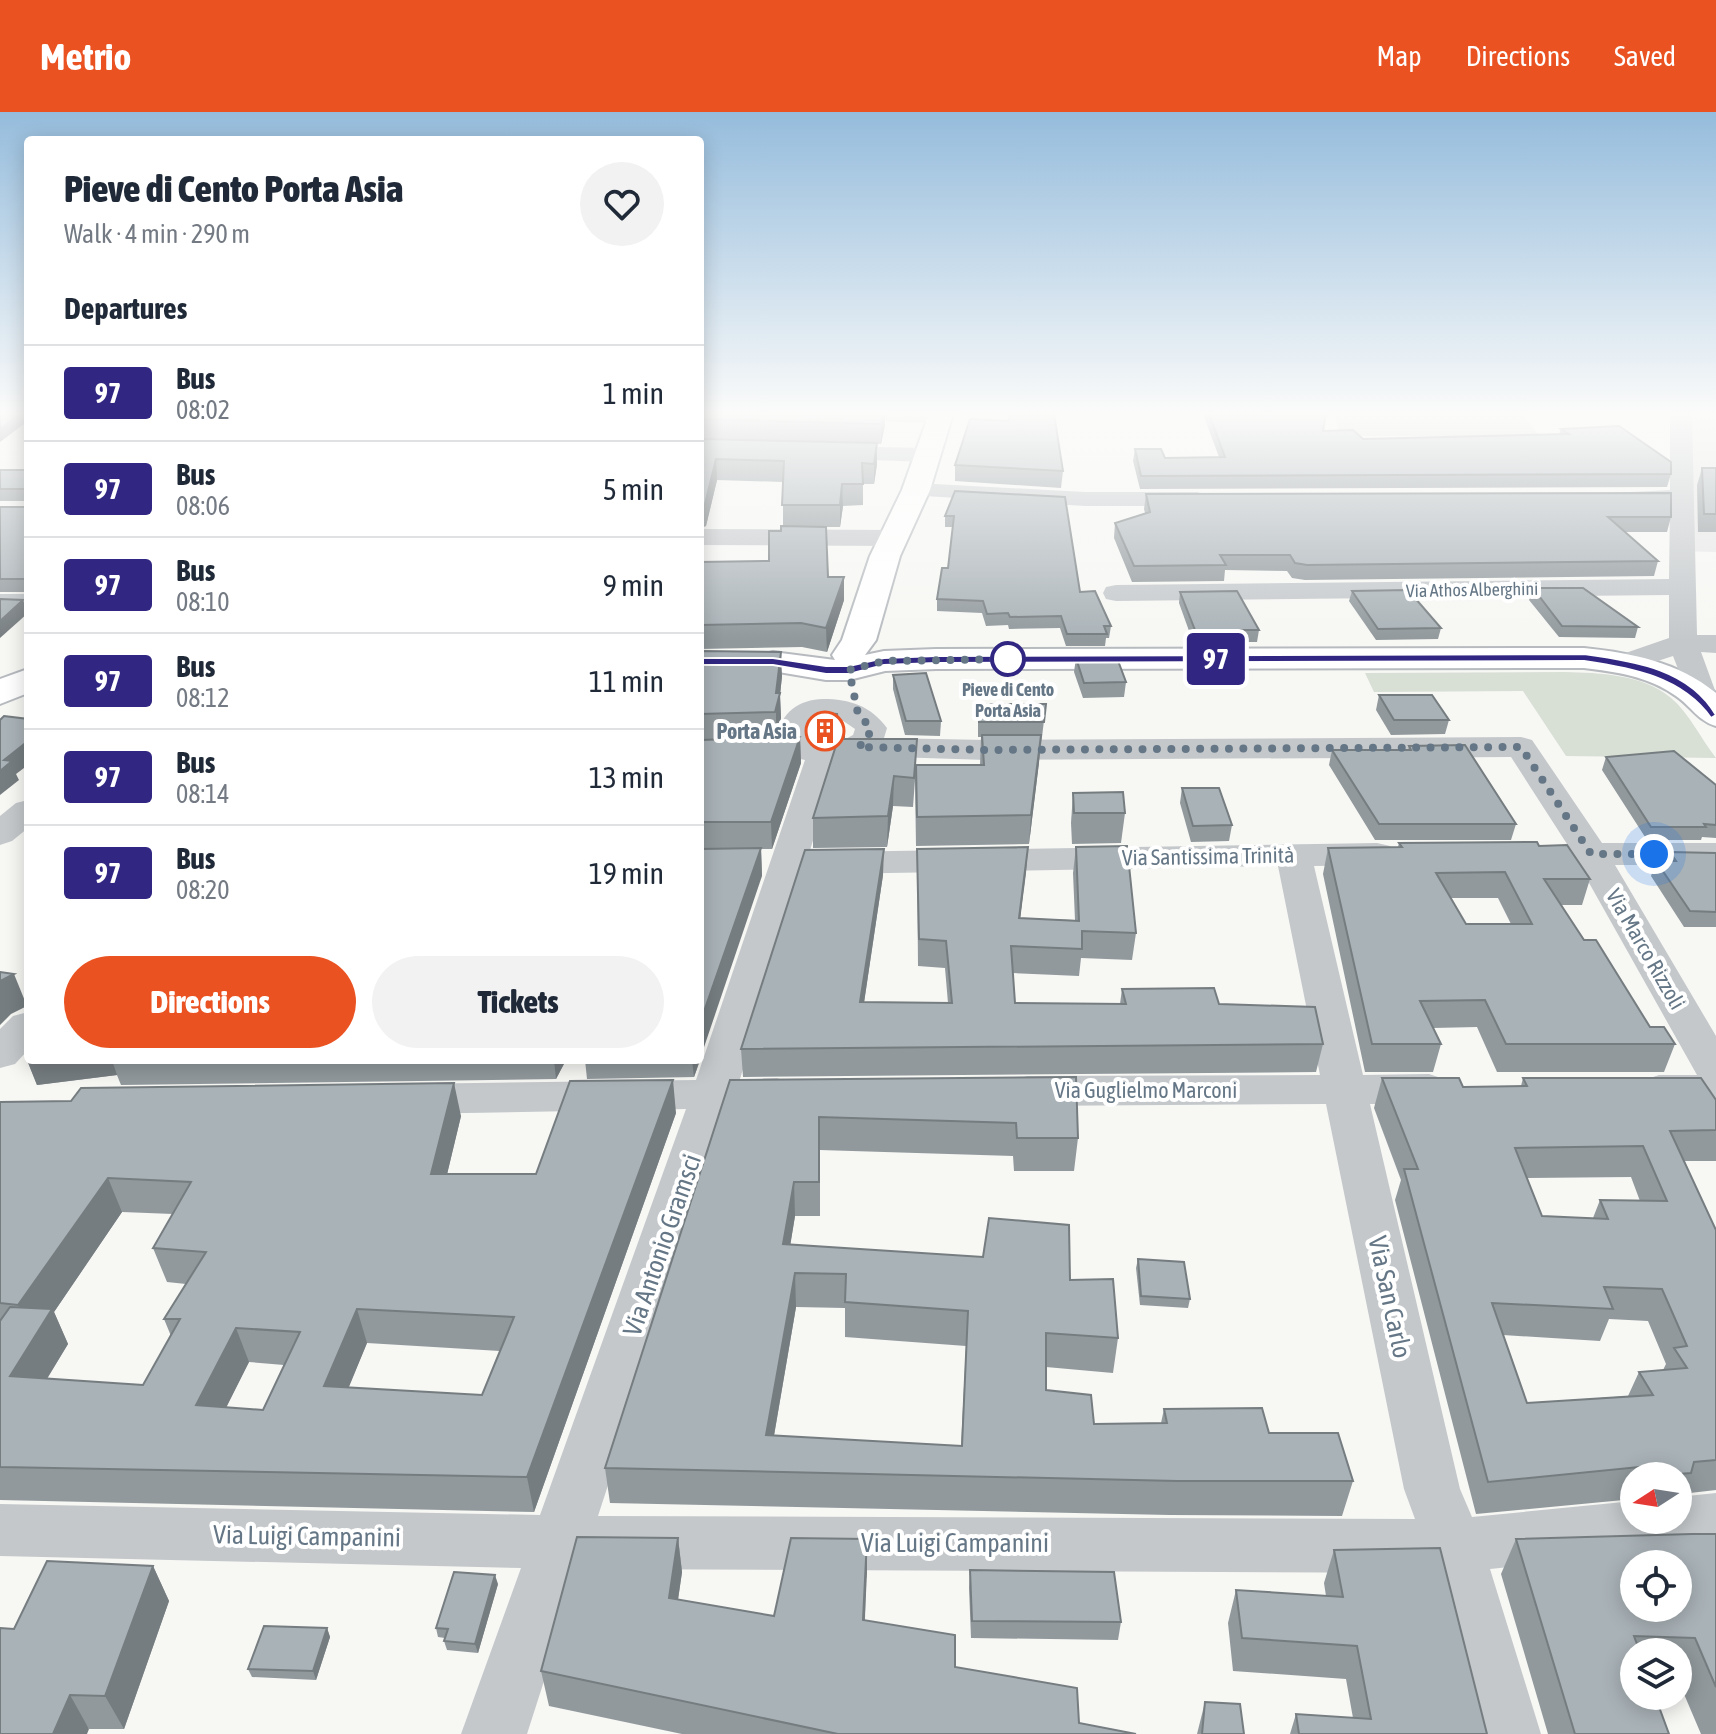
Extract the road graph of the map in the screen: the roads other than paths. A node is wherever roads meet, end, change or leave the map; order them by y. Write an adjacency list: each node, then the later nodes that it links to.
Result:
1 (916, 490): 5 (street); 7 (main road)
2 (1683, 490): 3 (street)
3 (1683, 497): 4 (street); 8 (street)
4 (1590, 498)
5 (1221, 499)
6 (704, 537): 7 (street)
7 (893, 538): 14 (main road)
8 (1683, 587): 9 (street, Via Athos Alberghini); 12 (street)
9 (1116, 593)
10 (0, 602): 11 (street)
11 (24, 602)
12 (1683, 643): 13 (street); 15 (street); 19 (street)
13 (1716, 644)
14 (864, 659): 15 (main road); 16 (main road); 20 (street)
15 (1624, 663): 19 (main road)
16 (786, 680): 20 (street); 23 (street, Via Antonio Gramsci)
17 (24, 681): 18 (main road)
18 (0, 693)
19 (1709, 706)
20 (858, 714): 21 (street)
21 (858, 747): 23 (street); 29 (street, Via Marco Rizzoli)
22 (766, 752): 23 (street)
23 (811, 752): 32 (street, Via Antonio Gramsci)
24 (24, 813): 25 (street)
25 (0, 834)
26 (1293, 854): 27 (street, Via Santissima Trinità); 32 (street, Via Santissima Trinità); 36 (street, Via San Carlo)
27 (1403, 854)
28 (1544, 854): 29 (street)
29 (1591, 854): 30 (street); 35 (street, Via Marco Rizzoli)
30 (1716, 854)
31 (747, 863): 32 (street, Via Santissima Trinità)
32 (786, 863): 42 (street, Via Antonio Gramsci)
33 (24, 1029): 34 (street)
34 (0, 1054)
35 (1716, 1072)
36 (1346, 1089): 37 (street, Via Guglielmo Marconi); 40 (street, Via Guglielmo Marconi); 47 (street, Via San Carlo)
37 (1469, 1089)
38 (1623, 1090): 39 (street)
39 (1716, 1090)
40 (989, 1092)
41 (817, 1093): 42 (street)
42 (713, 1094): 43 (street); 46 (street, Via Antonio Gramsci)
43 (364, 1099)
44 (1716, 1519): 47 (street, Via Luigi Campanini)
45 (0, 1530): 46 (street, Via Luigi Campanini)
46 (561, 1542): 47 (street, Via Luigi Campanini); 48 (street, Via Antonio Gramsci)
47 (1454, 1546): 49 (street, Via San Carlo)
48 (494, 1734)
49 (1508, 1734)

